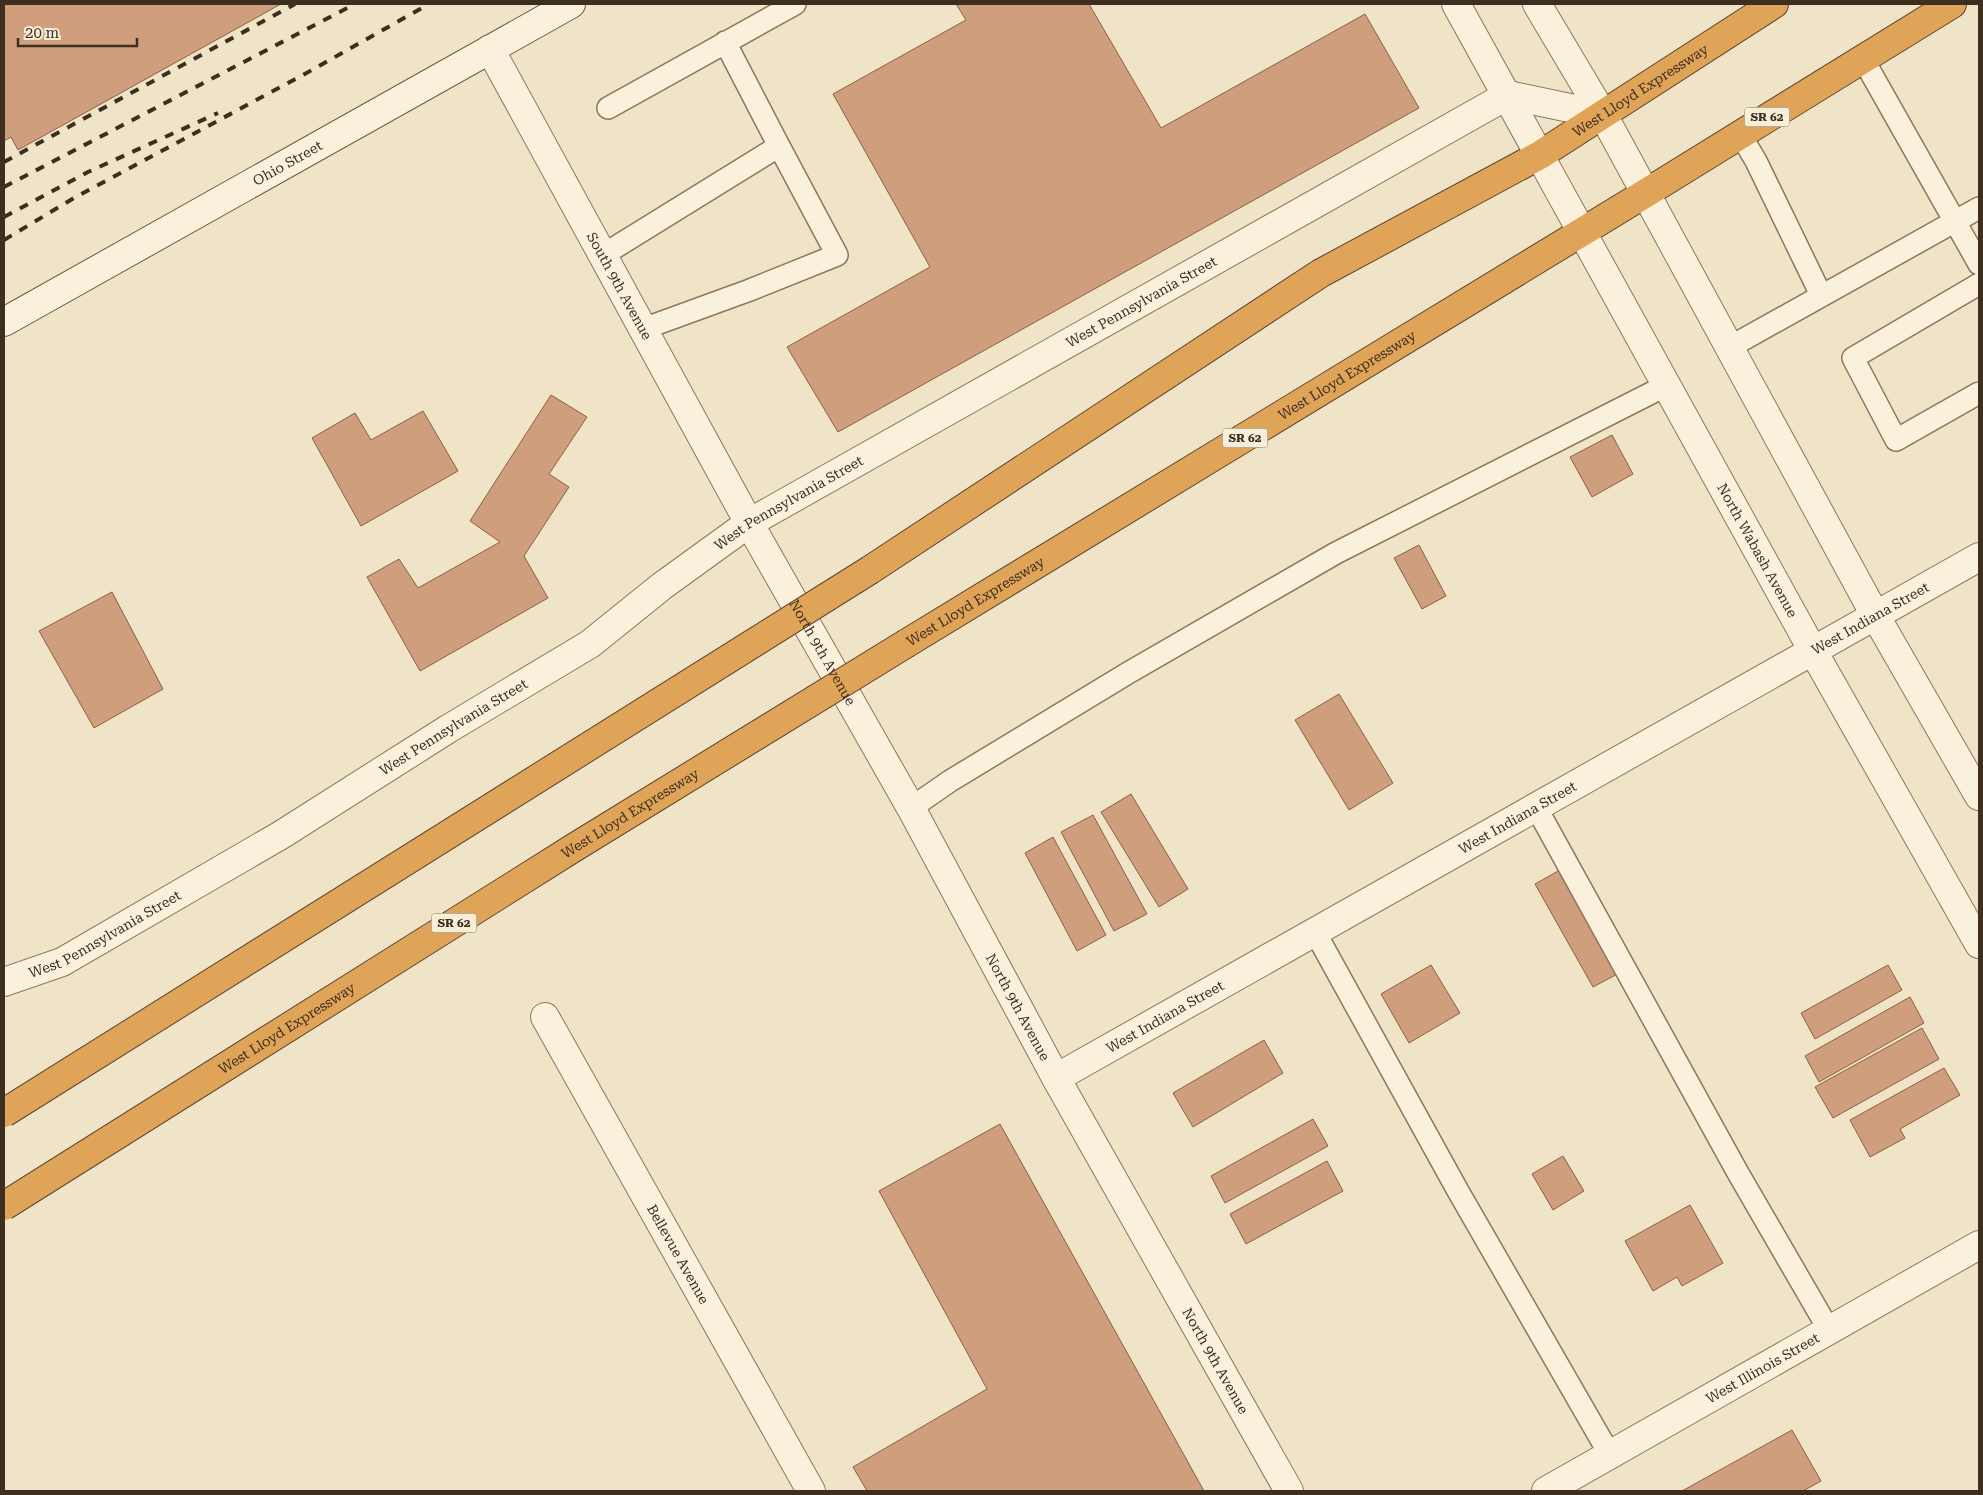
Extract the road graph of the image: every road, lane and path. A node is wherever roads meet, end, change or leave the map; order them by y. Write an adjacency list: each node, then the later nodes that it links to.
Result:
1 (572, 4): 8 (street, Ohio Street)
2 (794, 4): 7 (lane)
3 (1456, 4): 10 (street, North Wabash Avenue)
4 (1537, 4): 12 (street)
5 (1774, 4): 12 (highway, West Lloyd Expressway)
6 (1952, 4): 9 (highway, West Lloyd Expressway / SR 62)
7 (725, 42): 11 (lane); 14 (lane)
8 (490, 49): 20 (street, South 9th Avenue); 24 (street, Ohio Street)
9 (1863, 59): 13 (highway, West Lloyd Expressway / SR 62); 18 (lane)
10 (1508, 95): 12 (street); 15 (street, North Wabash Avenue); 29 (street, West Pennsylvania Street)
11 (608, 108)
12 (1603, 114): 15 (highway, West Lloyd Expressway); 16 (street)
13 (1740, 134): 16 (highway, West Lloyd Expressway / SR 62); 23 (lane)
14 (779, 146): 20 (lane); 25 (lane)
15 (1540, 155): 19 (street, North Wabash Avenue); 41 (highway, West Lloyd Expressway, bridge)
16 (1646, 194): 19 (highway, West Lloyd Expressway / SR 62); 26 (street)
17 (1979, 208): 18 (lane)
18 (1954, 222): 21 (lane); 23 (lane)
19 (1582, 231): 27 (street, North Wabash Avenue); 42 (highway, West Lloyd Expressway / SR 62, bridge)
20 (602, 255): 25 (street, South 9th Avenue)
21 (1979, 264)
22 (1979, 284): 28 (lane)
23 (1821, 295): 26 (lane)
24 (4, 322)
25 (643, 329): 29 (street, South 9th Avenue)
26 (1730, 347): 31 (street)
27 (1667, 385): 32 (street, North Wabash Avenue); 35 (lane)
28 (1979, 393)
29 (748, 523): 35 (street, North 9th Avenue); 38 (street, West Pennsylvania Street)
30 (1979, 557): 31 (street, West Indiana Street)
31 (1875, 615): 32 (street, West Indiana Street); 33 (street)
32 (1813, 651): 34 (street, West Indiana Street); 37 (street, North Wabash Avenue)
33 (1979, 796)
34 (1536, 807): 36 (street, West Indiana Street); 44 (lane)
35 (911, 808): 40 (street, North 9th Avenue)
36 (1315, 932): 40 (street, West Indiana Street); 45 (lane)
37 (1979, 944)
38 (4, 982)
39 (545, 1017): 46 (street, Bellevue Avenue)
40 (1056, 1078): 47 (street, North 9th Avenue)
41 (4, 1113)
42 (4, 1206)
43 (1979, 1244): 44 (street, West Illinois Street)
44 (1829, 1330): 45 (street, West Illinois Street)
45 (1610, 1455): 48 (street, West Illinois Street)
46 (811, 1491)
47 (1289, 1491)
48 (1546, 1491)

